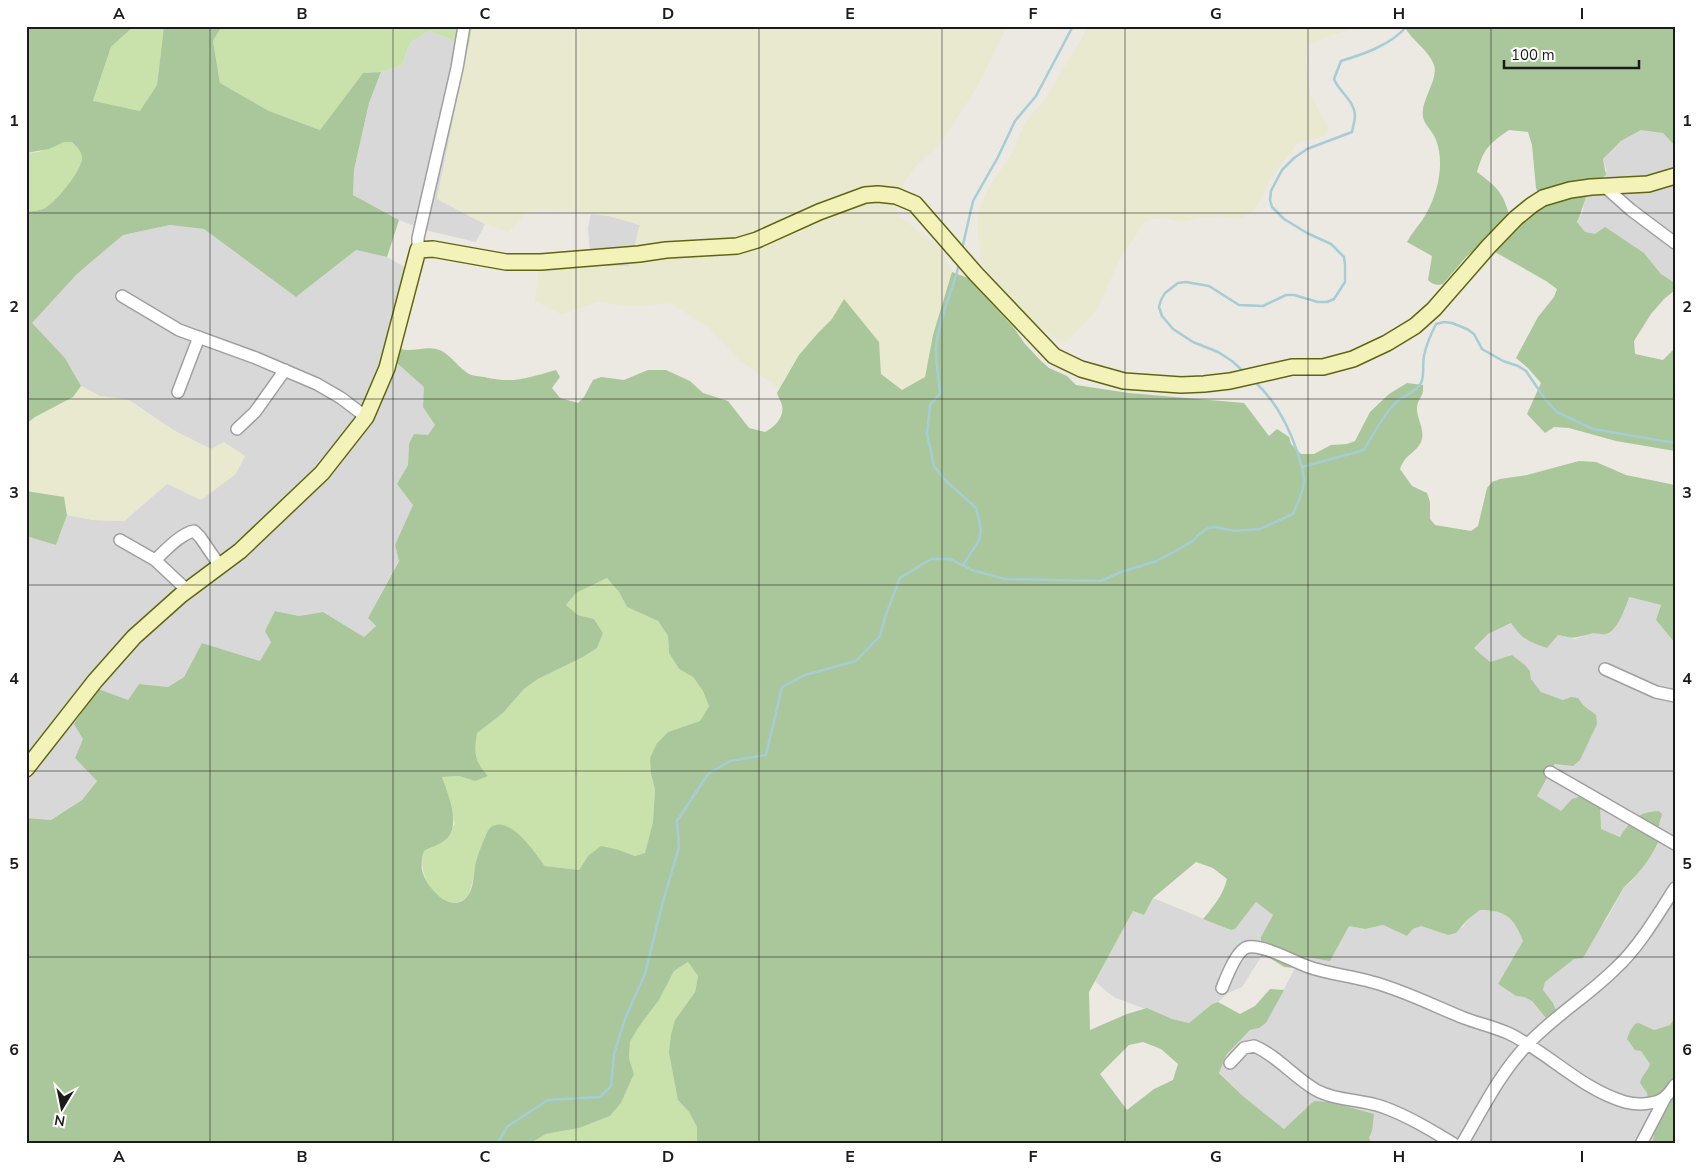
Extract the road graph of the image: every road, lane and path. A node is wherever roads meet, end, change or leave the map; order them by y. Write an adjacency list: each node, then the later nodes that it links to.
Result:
1 (464, 26): 5 (street)
2 (1675, 176): 3 (main road)
3 (1604, 186): 4 (street); 5 (main road)
4 (1675, 242)
5 (418, 250): 10 (main road)
6 (122, 296): 7 (street)
7 (199, 337): 8 (street); 9 (street)
8 (285, 370): 10 (street); 11 (street)
9 (178, 392)
10 (366, 417): 14 (main road)
11 (237, 429)
12 (120, 540): 13 (street)
13 (155, 560): 14 (street); 15 (street)
14 (220, 566): 15 (main road)
15 (188, 591): 18 (main road)
16 (1605, 668): 17 (street)
17 (1675, 696)
18 (26, 769)
19 (1550, 772): 20 (street)
20 (1675, 844)
21 (1675, 888): 23 (street)
22 (1222, 988): 23 (street)
23 (1527, 1045): 26 (street); 28 (street)
24 (1230, 1063): 27 (street)
25 (1675, 1085): 26 (street)
26 (1665, 1098): 29 (street)
27 (1454, 1144)
28 (1462, 1144)
29 (1641, 1144)

